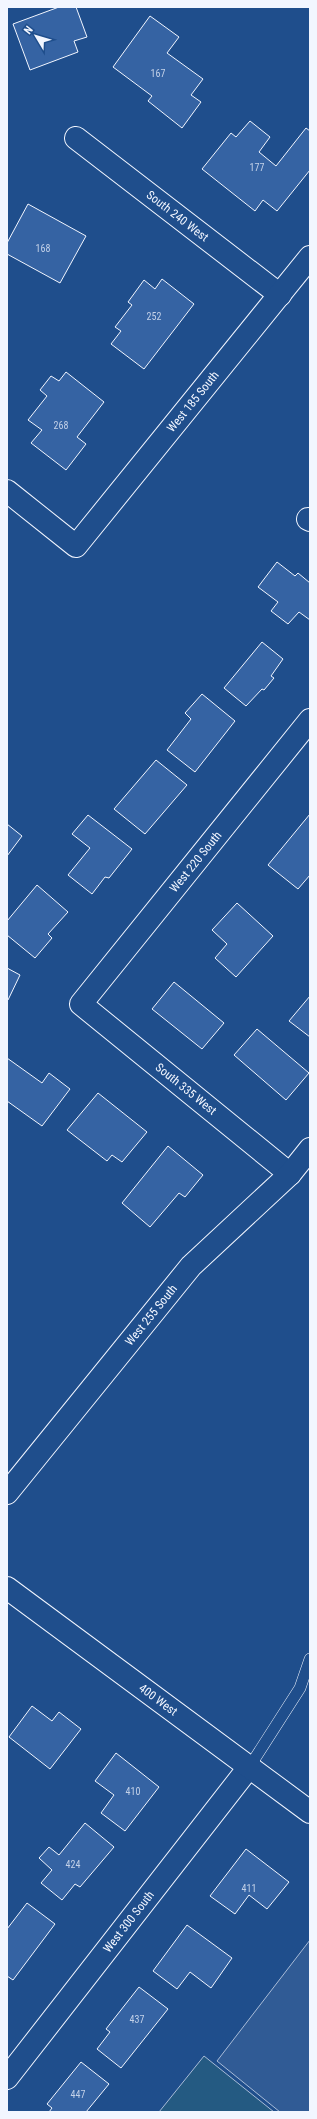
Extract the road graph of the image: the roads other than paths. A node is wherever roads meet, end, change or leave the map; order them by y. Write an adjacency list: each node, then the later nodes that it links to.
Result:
1 (76, 138): 3 (street, South 240 West)
2 (310, 257): 3 (street, West 185 South)
3 (280, 295): 4 (street, West 185 South)
4 (7, 491)
5 (310, 720): 6 (street, West 220 South)
6 (81, 1004): 8 (street, South 335 West)
7 (310, 1149): 8 (street, West 255 South)
8 (290, 1174): 9 (street, West 255 South)
9 (7, 1494)
10 (7, 1588): 12 (street, 400 West)
11 (310, 1659): 12 (lane)
12 (250, 1766): 13 (street, 400 West); 14 (street, West 300 South)
13 (310, 1812)
14 (7, 2078)

